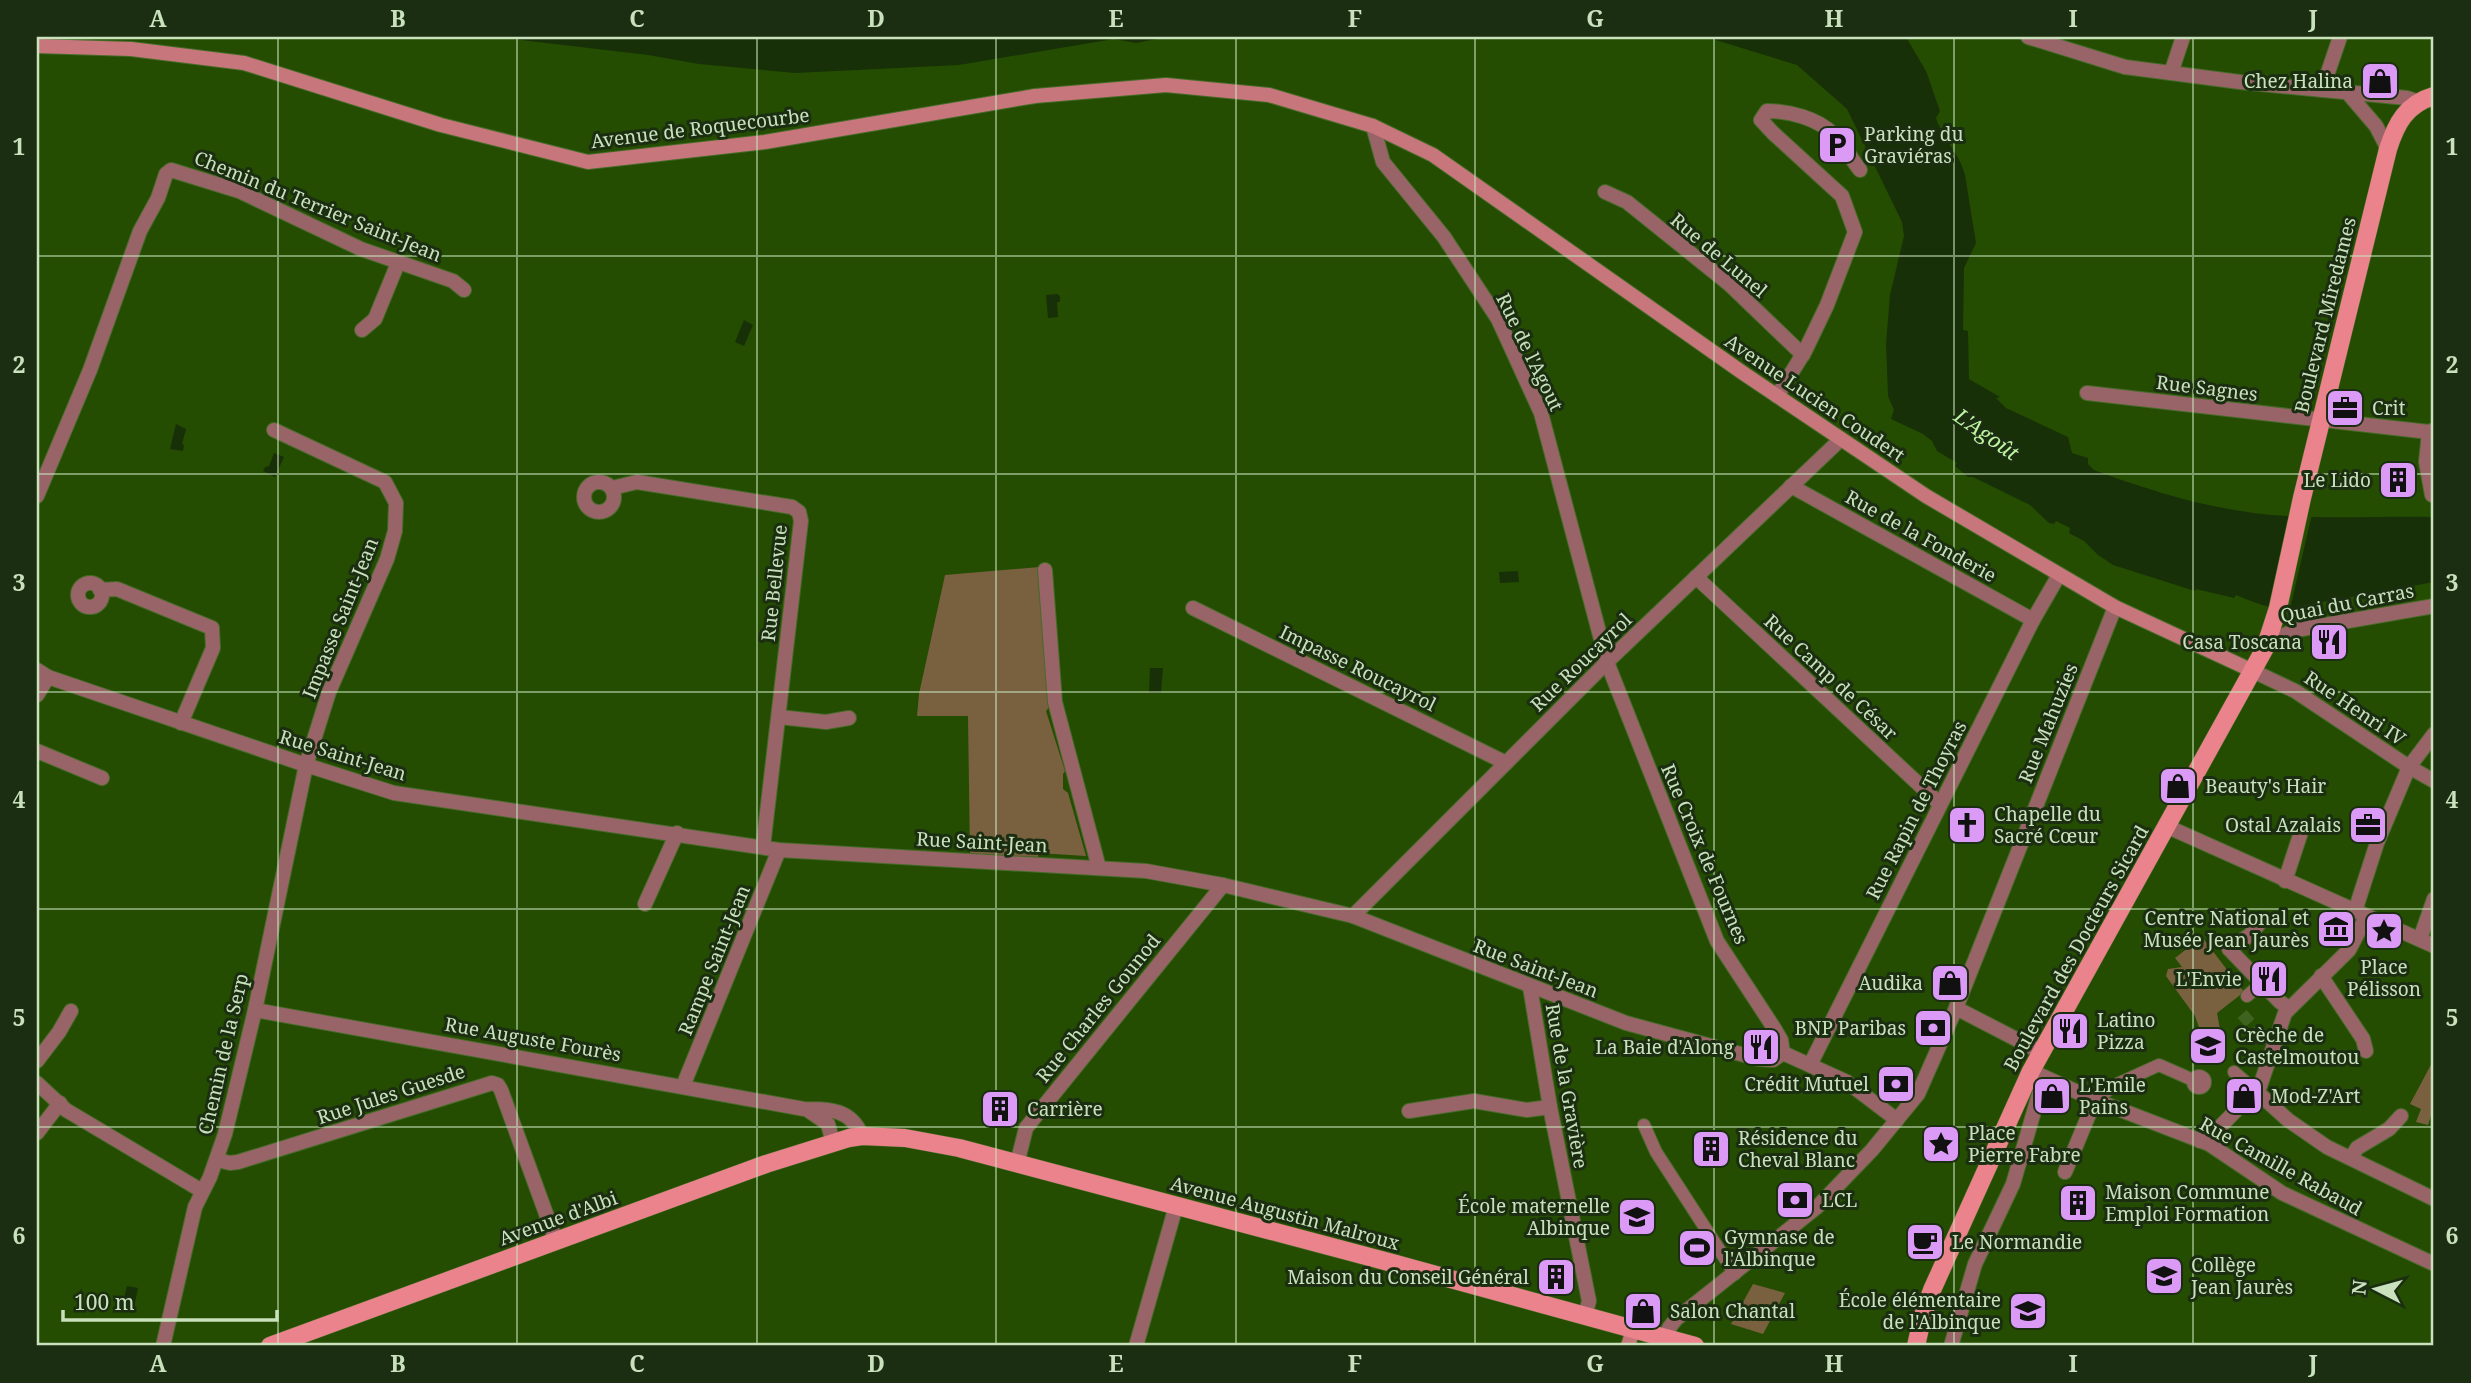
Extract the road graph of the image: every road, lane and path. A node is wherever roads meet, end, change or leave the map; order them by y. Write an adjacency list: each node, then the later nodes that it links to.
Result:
1 (2030, 37): 5 (street)
2 (2183, 37): 5 (street)
3 (2340, 37): 6 (street)
4 (37, 46): 9 (main road, Avenue de Roquecourbe)
5 (2171, 74): 6 (street)
6 (2322, 90): 7 (street)
7 (2347, 92): 8 (street); 10 (street)
8 (2427, 99): 10 (main road, Boulevard Miredames)
9 (1373, 126): 18 (main road, Avenue Lucien Coudert); 37 (street, Rue de l'Agout)
10 (2388, 149): 19 (main road, Boulevard Miredames)
11 (1860, 170): 16 (street)
12 (1605, 192): 16 (street, Rue de Lunel)
13 (398, 263): 14 (street, Chemin du Terrier Saint-Jean); 15 (street); 26 (street, Chemin du Terrier Saint-Jean)
14 (464, 290)
15 (362, 330)
16 (1802, 355): 18 (street)
17 (2087, 393): 19 (street, Rue Sagnes)
18 (1777, 396): 22 (main road, Avenue Lucien Coudert)
19 (2321, 421): 21 (street, Rue Sagnes); 34 (main road, Boulevard Miredames)
20 (274, 430): 47 (street, Impasse Saint-Jean)
21 (2432, 431): 25 (street)
22 (1841, 439): 23 (street, Rue Roucayrol); 28 (main road, Avenue Lucien Coudert)
23 (1791, 486): 29 (street, Rue Roucayrol); 35 (street, Rue de la Fonderie)
24 (612, 488): 41 (street, Rue Bellevue)
25 (2432, 495)
26 (37, 496)
27 (1045, 570): 57 (street)
28 (2059, 575): 32 (main road, Avenue Lucien Coudert); 35 (street, Rue Rapin de Thoyras)
29 (1696, 577): 37 (street, Rue Roucayrol); 51 (street, Rue Camp de César)
30 (100, 590): 43 (street)
31 (2434, 606): 36 (street, Quai du Carras)
32 (2115, 607): 38 (main road, Avenue Lucien Coudert); 71 (street, Rue Mahuzies)
33 (1193, 608): 46 (street, Impasse Roucayrol)
34 (2278, 608): 36 (main road, Boulevard des Docteurs Sicard)
35 (2032, 620): 51 (street, Rue Rapin de Thoyras)
36 (2268, 642): 38 (main road, Boulevard des Docteurs Sicard)
37 (1607, 662): 46 (street, Rue Roucayrol); 77 (street, Rue Croix de Fournes)
38 (2253, 671): 48 (street, Rue Henri IV); 52 (main road, Boulevard des Docteurs Sicard)
39 (42, 674): 40 (street); 43 (street, Rue Saint-Jean)
40 (37, 695)
41 (779, 717): 42 (street); 55 (street, Rue Bellevue)
42 (849, 718)
43 (181, 723): 47 (street, Rue Saint-Jean)
44 (2434, 734): 48 (street)
45 (37, 751): 49 (street)
46 (1506, 763): 63 (street, Rue Roucayrol)
47 (306, 765): 54 (street, Rue Saint-Jean); 73 (street, Chemin de la Serp)
48 (2409, 767): 50 (street, Rue Henri IV); 62 (street)
49 (102, 778)
50 (2434, 782)
51 (1940, 804): 79 (street, Rue Rapin de Thoyras)
52 (2166, 826): 58 (street); 76 (main road, Boulevard des Docteurs Sicard)
53 (2303, 826): 58 (street)
54 (677, 833): 55 (street, Rue Saint-Jean); 61 (street)
55 (764, 847): 56 (street, Rue Saint-Jean)
56 (779, 850): 57 (street, Rue Saint-Jean); 84 (street, Rampe Saint-Jean)
57 (1099, 868): 59 (street, Rue Saint-Jean)
58 (2285, 881): 62 (street)
59 (1223, 885): 63 (street, Rue Saint-Jean); 100 (street, Rue Charles Gounod)
60 (2434, 899): 65 (street)
61 (645, 904)
62 (2361, 914): 65 (street); 67 (street)
63 (1353, 916): 69 (street, Rue Saint-Jean)
64 (2262, 920): 68 (street)
65 (2420, 939): 66 (street)
66 (2434, 946)
67 (2321, 976): 72 (street); 75 (street)
68 (2262, 983): 70 (street); 72 (street)
69 (1530, 987): 77 (street, Rue Saint-Jean); 88 (street, Rue de la Gravière)
70 (2247, 996)
71 (1956, 1008): 76 (street); 91 (street)
72 (2288, 1008): 85 (street)
73 (255, 1010): 84 (street, Rue Auguste Fourès); 99 (street, Chemin de la Serp)
74 (71, 1011): 78 (street)
75 (2366, 1051)
76 (2041, 1052): 81 (main road, Boulevard des Docteurs Sicard)
77 (1783, 1053): 79 (street)
78 (37, 1060)
79 (1810, 1065): 91 (street)
80 (2234, 1072): 85 (street)
81 (2038, 1074): 86 (street, Rue Camille Rabaud); 108 (main road, Boulevard des Docteurs Sicard); 118 (street)
82 (2193, 1080): 86 (street)
83 (37, 1083): 87 (street)
84 (684, 1086): 89 (street, Rue Auguste Fourès)
85 (2256, 1091): 96 (street); 98 (street)
86 (2095, 1100): 96 (street, Rue Camille Rabaud); 101 (street)
87 (60, 1103): 94 (street); 102 (street)
88 (1550, 1107): 90 (street); 109 (street, Rue de la Gravière)
89 (804, 1109): 95 (street, Rue Auguste Fourès); 97 (street, Rue Auguste Fourès)
90 (1409, 1111)
91 (1902, 1114): 107 (street)
92 (2401, 1116): 98 (street)
93 (1644, 1125): 107 (street)
94 (37, 1133)
95 (862, 1136): 97 (main road, Avenue d'Albi); 100 (main road, Avenue Augustin Malroux)
96 (2200, 1141): 106 (street, Rue Camille Rabaud)
97 (833, 1143): 105 (main road, Avenue d'Albi)
98 (2351, 1158): 103 (street)
99 (216, 1160): 102 (street, Chemin de la Serp); 105 (street, Rue Jules Guesde)
100 (1017, 1164): 104 (main road, Avenue Augustin Malroux)
101 (2065, 1172)
102 (202, 1191): 112 (street, Chemin de la Serp)
103 (2434, 1199)
104 (1176, 1206): 109 (main road, Avenue Augustin Malroux); 114 (street)
105 (556, 1241): 113 (main road, Avenue d'Albi)
106 (2434, 1264)
107 (1735, 1275): 111 (street)
108 (1923, 1315): 116 (main road, Boulevard des Docteurs Sicard); 117 (main road, Boulevard des Docteurs Sicard)
109 (1585, 1316): 110 (main road, Avenue Augustin Malroux)
110 (1631, 1338): 111 (main road, Avenue Augustin Malroux)
111 (1666, 1339): 115 (main road, Avenue Augustin Malroux)
112 (163, 1346)
113 (270, 1346)
114 (1136, 1346)
115 (1695, 1346)
116 (1905, 1346)
117 (1916, 1346)
118 (1951, 1346)

